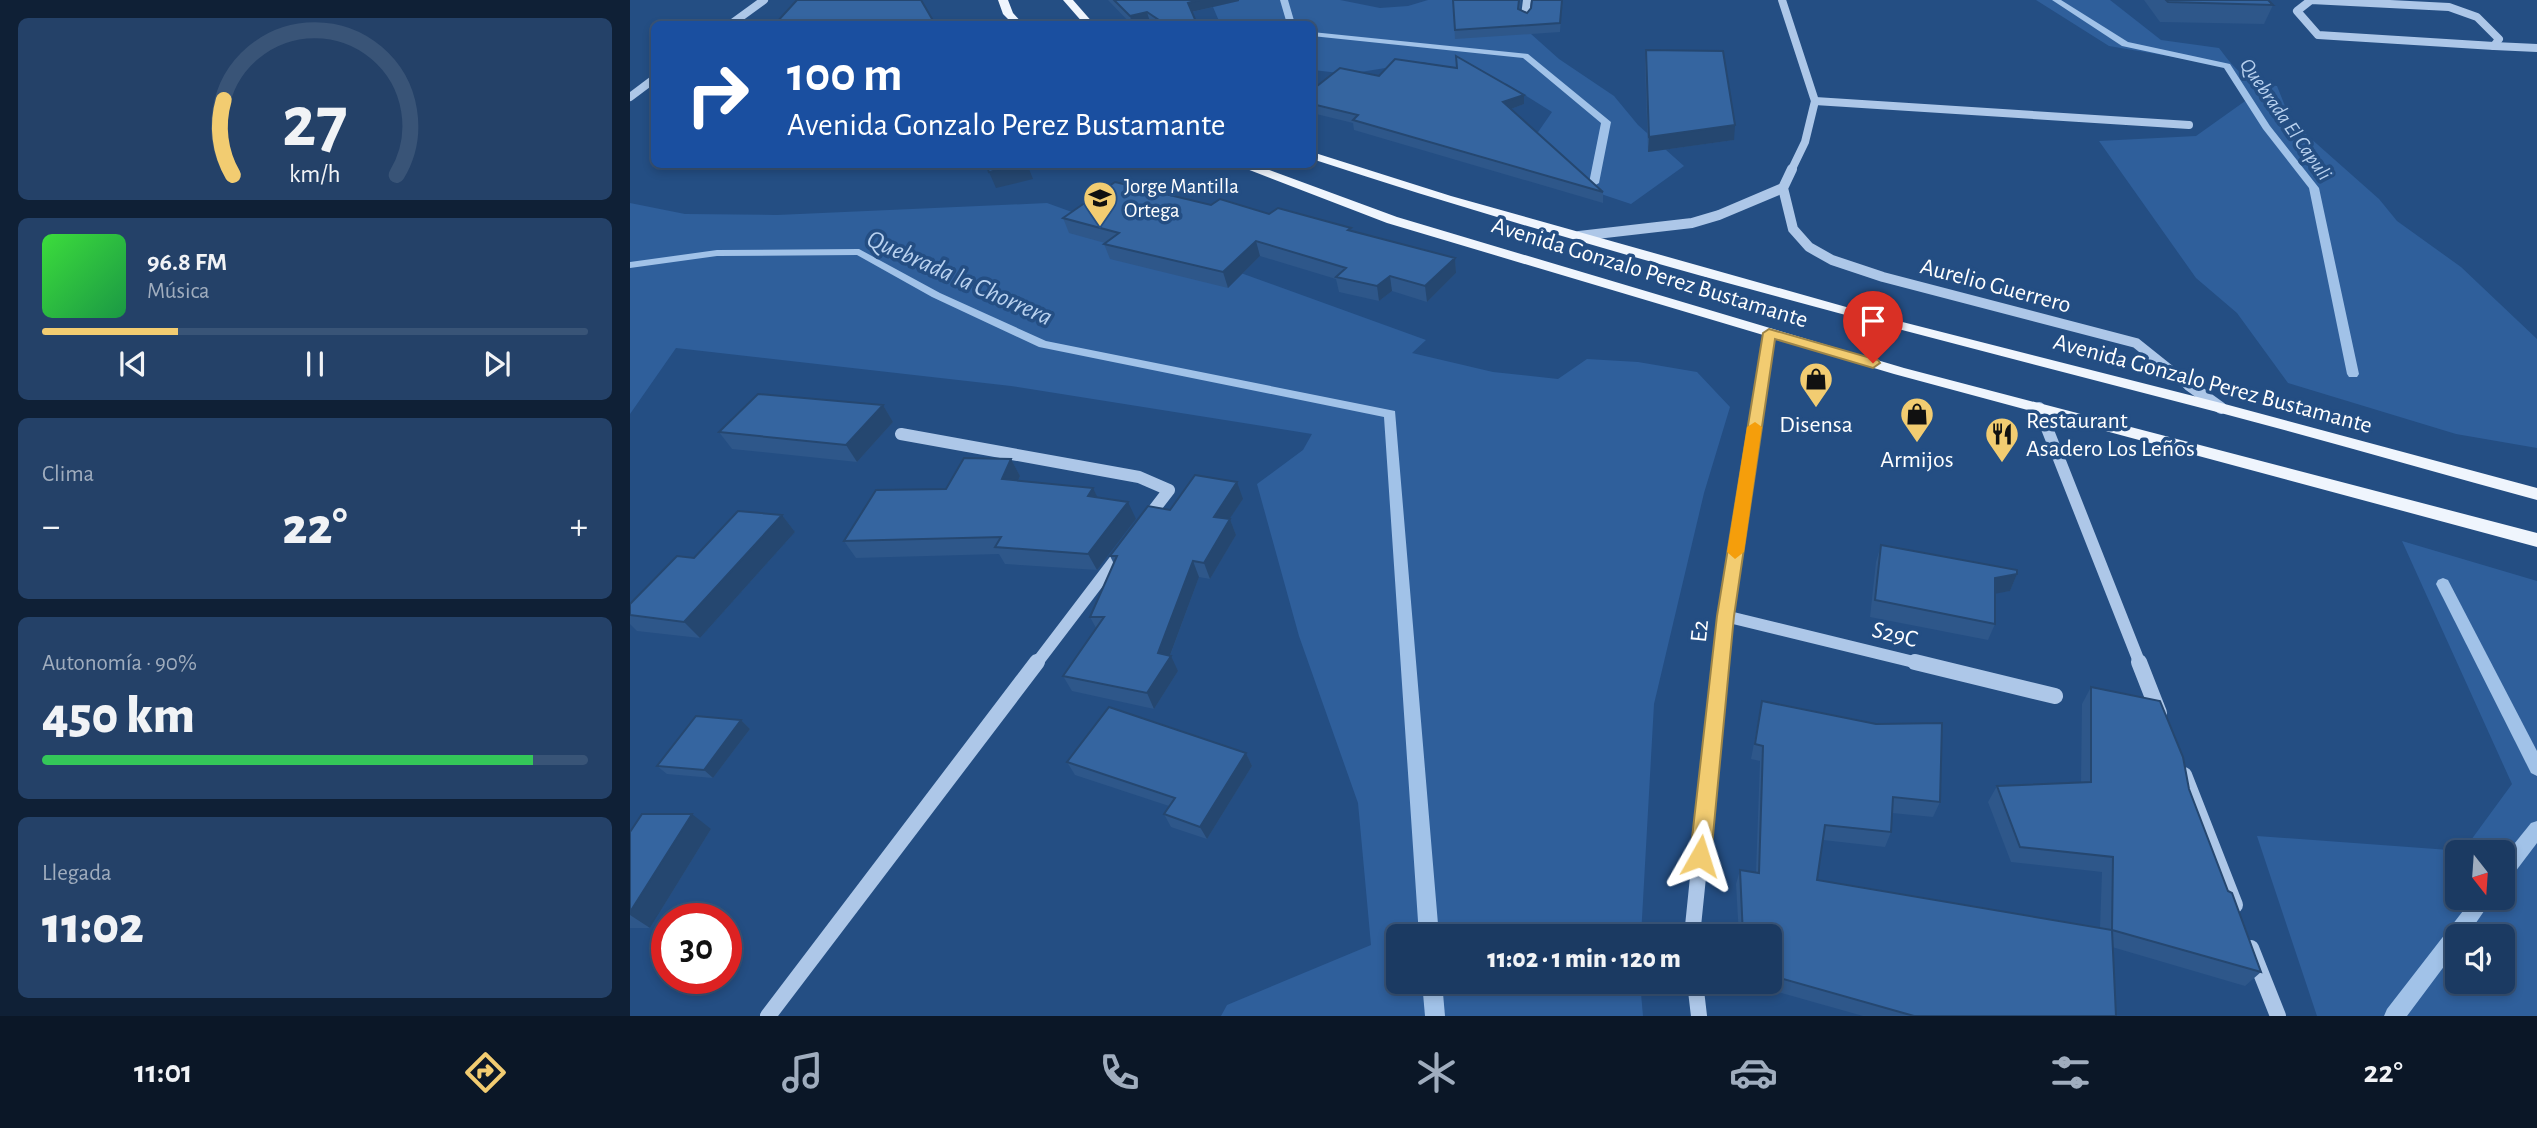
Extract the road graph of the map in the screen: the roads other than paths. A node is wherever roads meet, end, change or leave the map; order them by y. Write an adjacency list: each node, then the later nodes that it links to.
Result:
1 (764, 0): 7 (street)
2 (1003, 0): 8 (main road)
3 (1068, 0): 9 (main road)
4 (1527, 0): 6 (street)
5 (1782, 0): 14 (street)
6 (1525, 16)
7 (735, 21)
8 (1015, 21)
9 (1086, 21)
10 (2494, 46): 10 (street); 11 (street)
11 (2537, 48)
12 (651, 81): 13 (street)
13 (630, 97)
14 (1815, 101): 15 (street); 18 (street)
15 (2189, 125)
16 (1316, 156): 19 (main road, Avenida Gonzalo Perez Bustamante)
17 (1251, 168): 20 (main road, Avenida Gonzalo Perez Bustamante)
18 (1783, 188): 19 (street); 22 (street, Aurelio Guerrero)
19 (1579, 236): 22 (main road, Avenida Gonzalo Perez Bustamante)
20 (1769, 333): 21 (main road, Avenida Gonzalo Perez Bustamante); 26 (street, E2)
21 (2039, 408): 25 (main road, Avenida Gonzalo Perez Bustamante); 28 (street)
22 (2221, 408): 24 (main road, Avenida Gonzalo Perez Bustamante)
23 (901, 434): 32 (street)
24 (2537, 492)
25 (2534, 540)
26 (1725, 616): 27 (street, S29C); 30 (street, E2)
27 (2055, 696)
28 (2167, 733)
29 (2177, 758): 34 (street)
30 (1693, 924)
31 (1696, 994): 33 (street)
32 (768, 1016)
33 (1699, 1016)
34 (2278, 1016)

